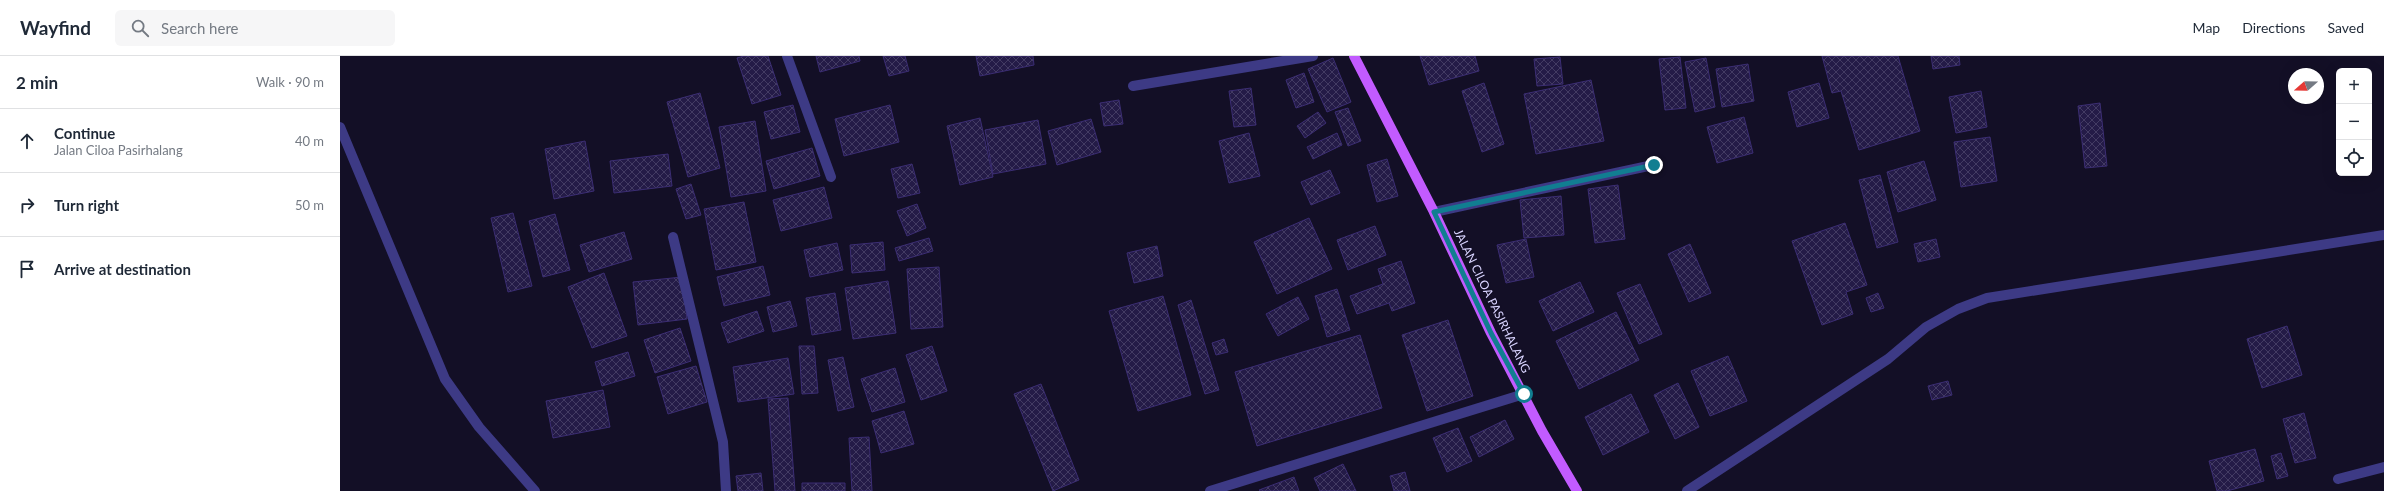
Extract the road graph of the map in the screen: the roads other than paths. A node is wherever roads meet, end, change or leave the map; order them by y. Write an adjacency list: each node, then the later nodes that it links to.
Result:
1 (787, 56): 7 (street)
2 (1313, 56): 4 (street)
3 (1354, 56): 8 (main road, JALAN CILOA PASIRHALANG)
4 (1133, 86)
5 (340, 127): 14 (street)
6 (1654, 165): 8 (street)
7 (831, 178)
8 (1434, 212): 11 (main road, JALAN CILOA PASIRHALANG)
9 (2384, 235): 18 (street)
10 (673, 237): 15 (street)
11 (1524, 394): 16 (street); 17 (main road, JALAN CILOA PASIRHALANG)
12 (2384, 467): 13 (street)
13 (2338, 479)
14 (535, 491)
15 (726, 491)
16 (1210, 491)
17 (1577, 491)
18 (1688, 491)

